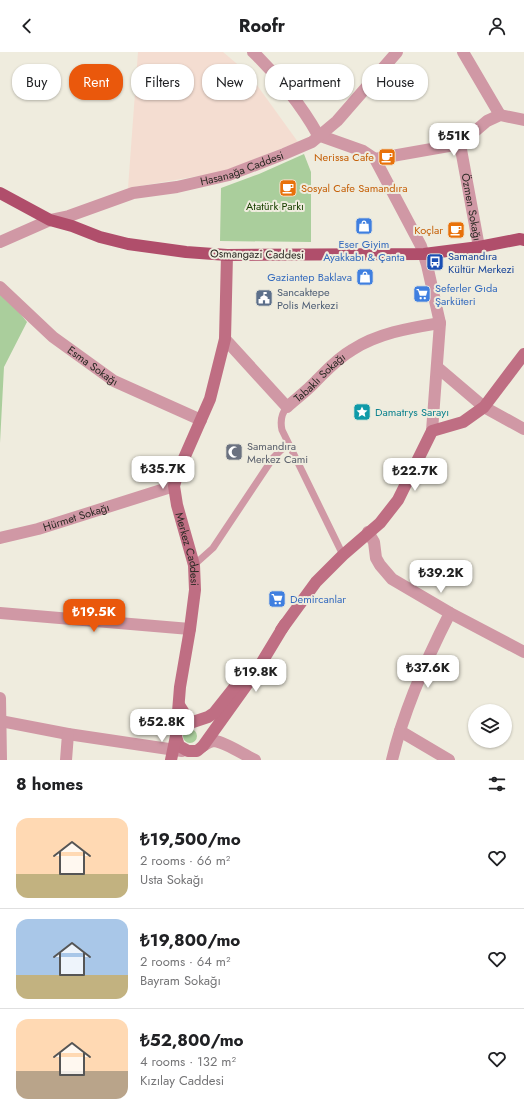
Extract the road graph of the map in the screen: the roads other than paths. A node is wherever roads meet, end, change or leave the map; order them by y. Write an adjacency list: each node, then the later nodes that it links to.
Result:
1 (253, 52): 6 (street)
2 (397, 52): 6 (street, Hasanağa Caddesi)
3 (463, 52): 4 (street)
4 (500, 115): 5 (street); 7 (street)
5 (524, 120)
6 (318, 135): 8 (street); 10 (street, Hasanağa Caddesi)
7 (460, 144): 8 (street); 13 (street, Özmen Sokağı)
8 (375, 159): 14 (street)
9 (0, 193): 10 (main road, Osmangazi Caddesi)
10 (50, 220): 12 (street); 15 (main road, Osmangazi Caddesi)
11 (523, 237): 13 (main road, Osmangazi Caddesi)
12 (0, 242)
13 (479, 247): 14 (main road, Osmangazi Caddesi)
14 (424, 254): 15 (main road, Osmangazi Caddesi); 17 (street)
15 (227, 255): 18 (main road, Merkez Caddesi)
16 (0, 286): 23 (street, Esma Sokağı)
17 (440, 323): 20 (street); 21 (street, Tabaklı Sokağı)
18 (225, 339): 21 (street, Tabaklı Sokağı); 23 (main road, Merkez Caddesi)
19 (524, 355): 22 (main road)
20 (436, 367): 22 (street); 25 (street)
21 (287, 407): 26 (lane)
22 (484, 407): 24 (street); 25 (main road)
23 (201, 420): 27 (main road, Merkez Caddesi)
24 (524, 429)
25 (432, 431): 28 (main road)
26 (289, 445): 30 (lane); 31 (lane)
27 (174, 486): 29 (street, Hürmet Sokağı); 31 (main road, Merkez Caddesi)
28 (368, 532): 30 (main road); 33 (street)
29 (0, 538)
30 (343, 554): 34 (main road)
31 (194, 565): 35 (main road, Merkez Caddesi)
32 (0, 612): 35 (street)
33 (450, 613): 36 (street); 41 (street)
34 (285, 624): 40 (main road); 44 (main road)
35 (190, 630): 38 (main road, Merkez Caddesi)
36 (524, 652)
37 (0, 698): 39 (street)
38 (179, 705): 40 (main road); 42 (main road, Merkez Caddesi)
39 (0, 721): 43 (street); 48 (street)
40 (193, 722): 42 (main road); 44 (main road)
41 (400, 731): 51 (street); 52 (street)
42 (177, 732): 45 (street); 46 (main road, Merkez Caddesi); 47 (main road)
43 (68, 734): 45 (street); 49 (street)
44 (203, 746): 47 (main road); 50 (street)
45 (157, 747): 46 (street)
46 (172, 755): 47 (street)
47 (192, 756)
48 (1, 760)
49 (66, 760)
50 (255, 760)
51 (392, 760)
52 (449, 760)

